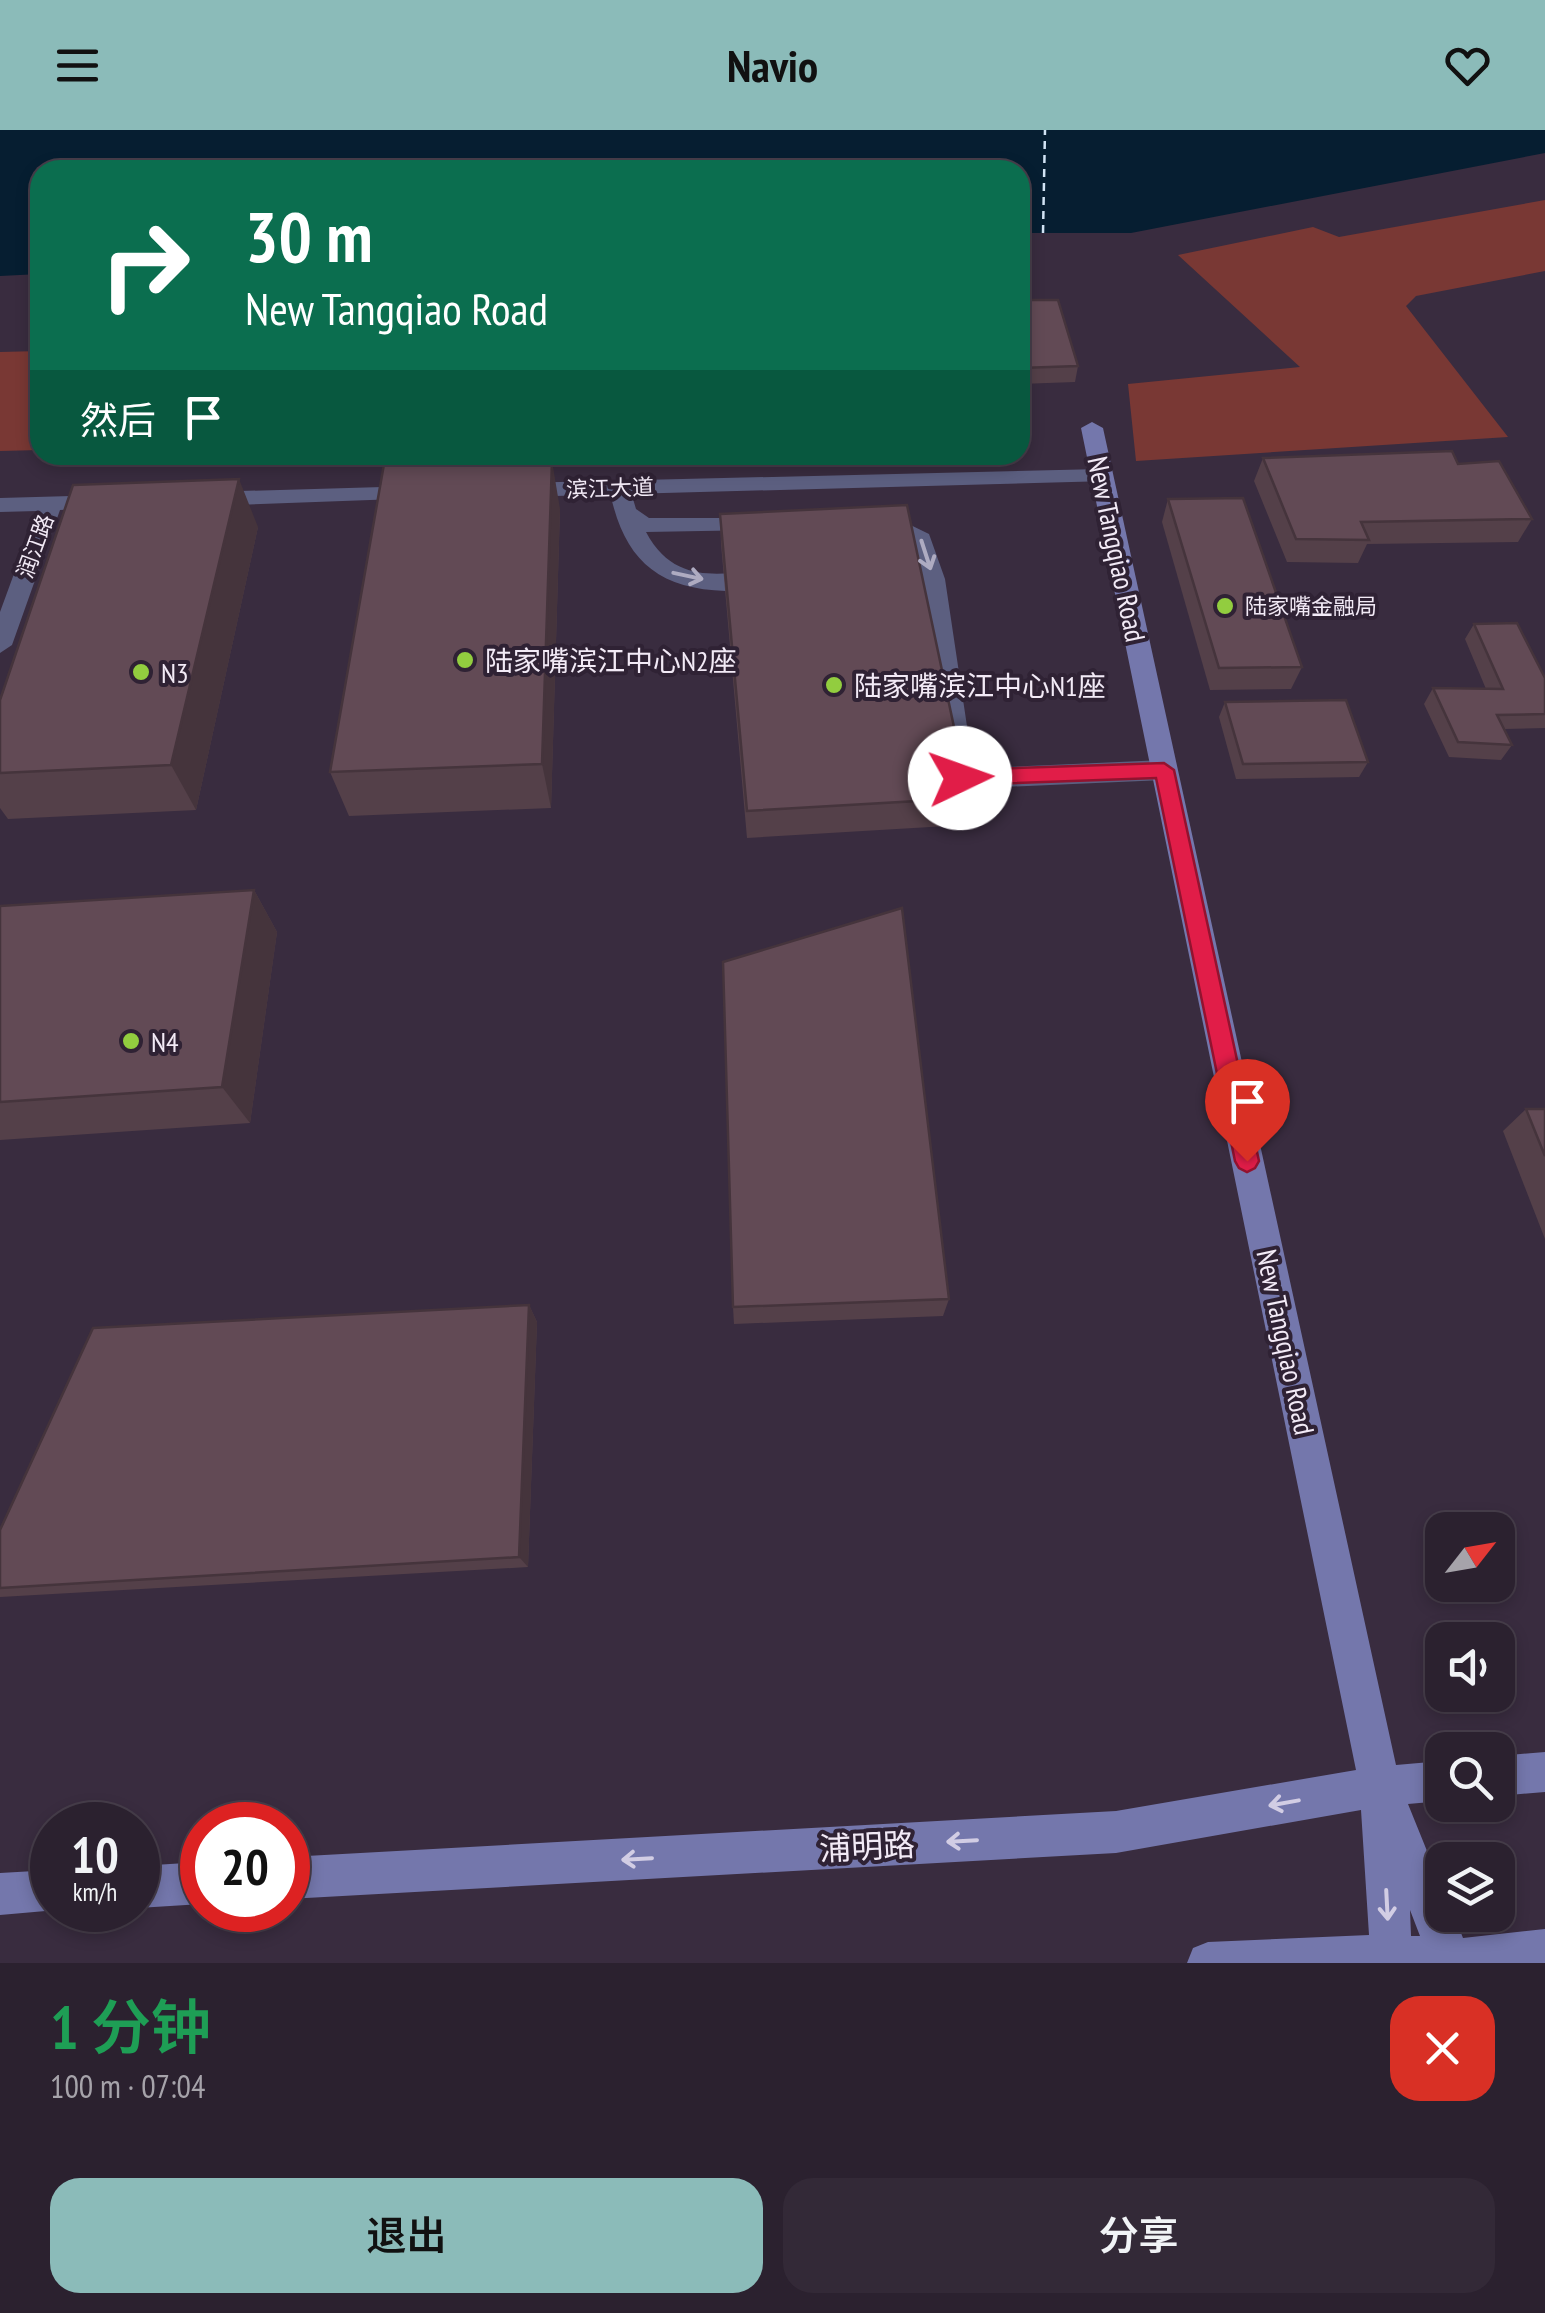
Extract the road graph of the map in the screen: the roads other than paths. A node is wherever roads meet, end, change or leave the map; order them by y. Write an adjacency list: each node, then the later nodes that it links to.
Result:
1 (1092, 428): 2 (street, New Tangqiao Road)
2 (1101, 476): 5 (street, 滨江大道); 15 (street, New Tangqiao Road)
3 (502, 491): 5 (street, 滨江大道)
4 (444, 492): 6 (street)
5 (622, 499): 11 (street); 12 (street, one-way to 12)
6 (188, 500)
7 (129, 502): 8 (street)
8 (50, 504): 9 (street); 13 (street, 润江路)
9 (0, 506)
10 (855, 522): 16 (street, one-way to 16)
11 (787, 523)
12 (787, 583)
13 (0, 645)
14 (906, 762): 16 (street)
15 (1164, 770): 16 (street); 20 (street, New Tangqiao Road)
16 (985, 776)
17 (1545, 1772): 18 (street)
18 (1515, 1775)
19 (1425, 1782): 20 (street, 浦明路)
20 (1380, 1786): 21 (street, 浦明路, one-way to 21); 25 (street, New Tangqiao Road, one-way to 25); 26 (street, New Tangqiao Road)
21 (310, 1877)
22 (30, 1892): 23 (street)
23 (0, 1894)
24 (1545, 1950): 26 (street)
25 (1391, 1959): 26 (street); 27 (street)
26 (1452, 1962)
27 (1208, 1963)

